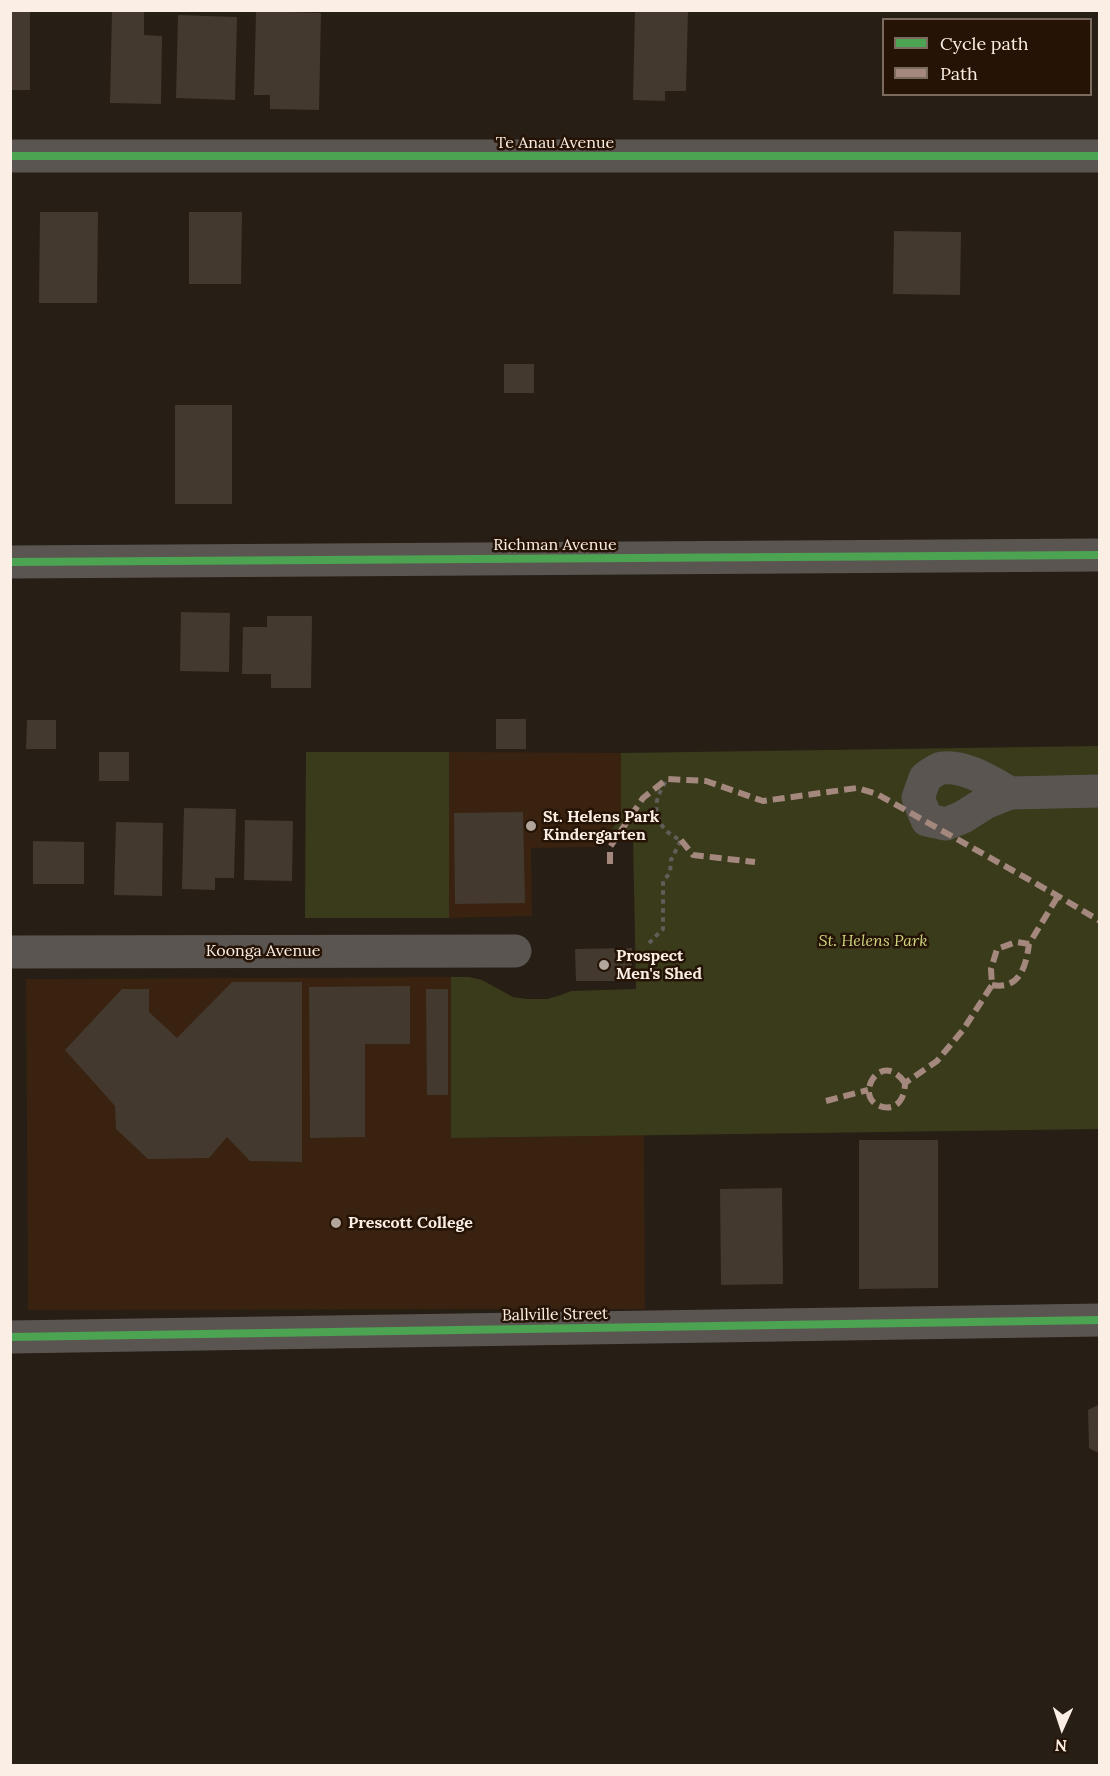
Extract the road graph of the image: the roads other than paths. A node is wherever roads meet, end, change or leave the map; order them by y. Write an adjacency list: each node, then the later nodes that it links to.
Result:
1 (10, 156): 2 (street, Te Anau Avenue)
2 (1100, 156)
3 (1100, 555): 4 (street, Richman Avenue)
4 (10, 562)
5 (1100, 791): 6 (street)
6 (1010, 793)
7 (515, 951): 8 (street, Koonga Avenue)
8 (10, 952)
9 (1100, 1320): 10 (street, Ballville Street)
10 (10, 1337)

